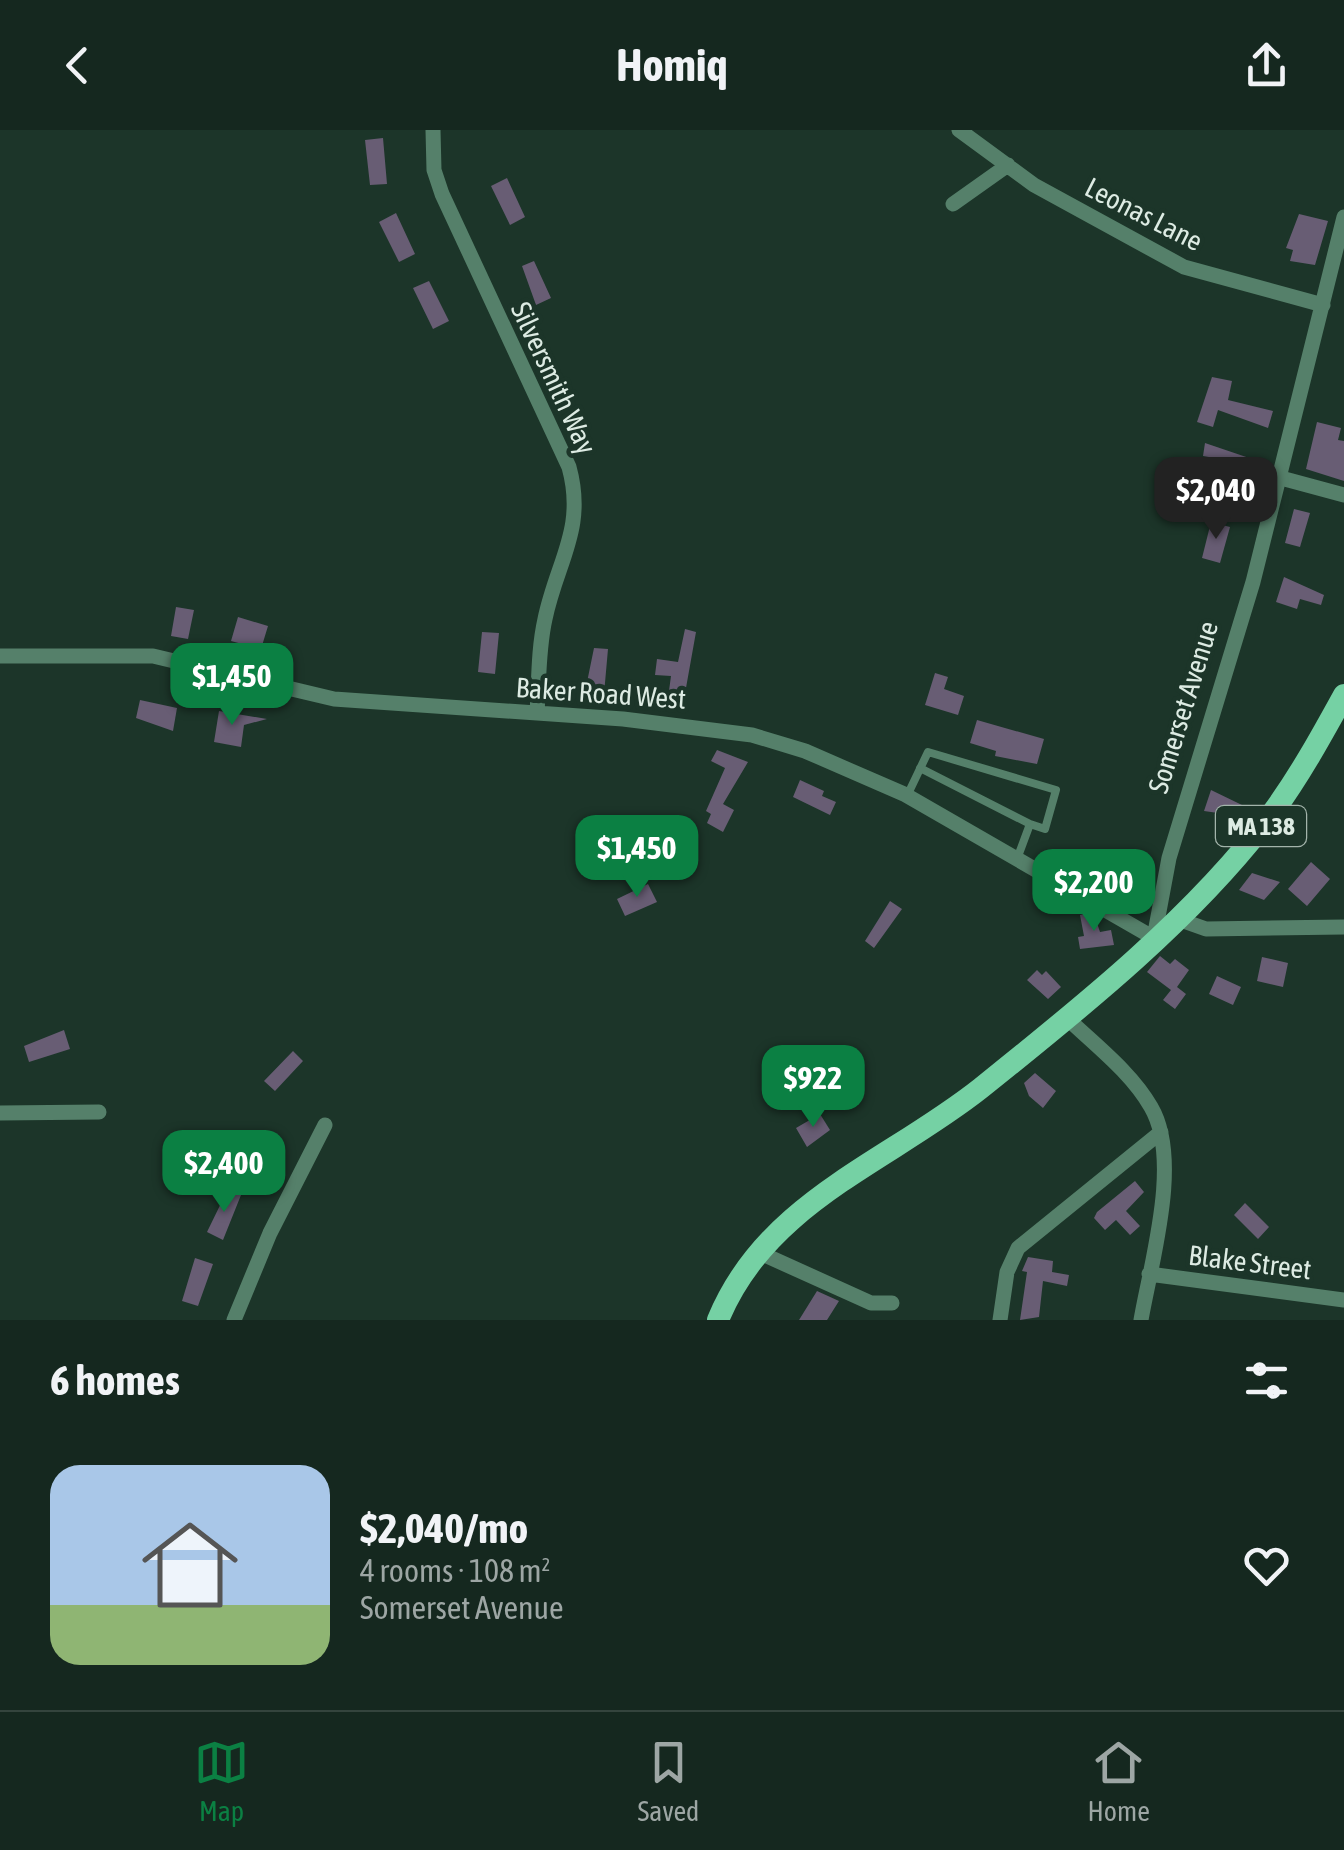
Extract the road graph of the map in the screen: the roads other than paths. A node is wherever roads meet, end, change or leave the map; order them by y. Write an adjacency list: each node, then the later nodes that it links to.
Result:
1 (433, 130): 11 (street, Silversmith Way)
2 (959, 130): 3 (street, Leonas Lane)
3 (1008, 166): 4 (street); 6 (street, Leonas Lane)
4 (953, 204)
5 (1344, 216): 6 (street, Somerset Avenue)
6 (1323, 304): 7 (street, Somerset Avenue)
7 (1280, 478): 8 (street); 18 (street, Somerset Avenue)
8 (1344, 495)
9 (0, 656): 11 (street, Baker Road West)
10 (1344, 695): 16 (main road, MA 138)
11 (537, 713): 13 (street, Baker Road West)
12 (920, 768): 13 (lane); 14 (lane); 14 (lane)
13 (907, 796): 15 (street, Baker Road West)
14 (1030, 824): 15 (lane)
15 (1017, 859): 18 (street, Baker Road West)
16 (1175, 918): 17 (street); 18 (main road, MA 138)
17 (1344, 927)
18 (1154, 938): 19 (main road, MA 138)
19 (1066, 1017): 23 (street); 24 (main road, MA 138)
20 (100, 1112): 21 (street)
21 (0, 1113)
22 (325, 1125): 28 (street)
23 (1161, 1132): 25 (street); 30 (street)
24 (758, 1252): 27 (street); 29 (main road, MA 138)
25 (1149, 1274): 26 (street, Blake Street); 31 (street)
26 (1344, 1300)
27 (892, 1303)
28 (234, 1320)
29 (718, 1320)
30 (1000, 1320)
31 (1142, 1320)

